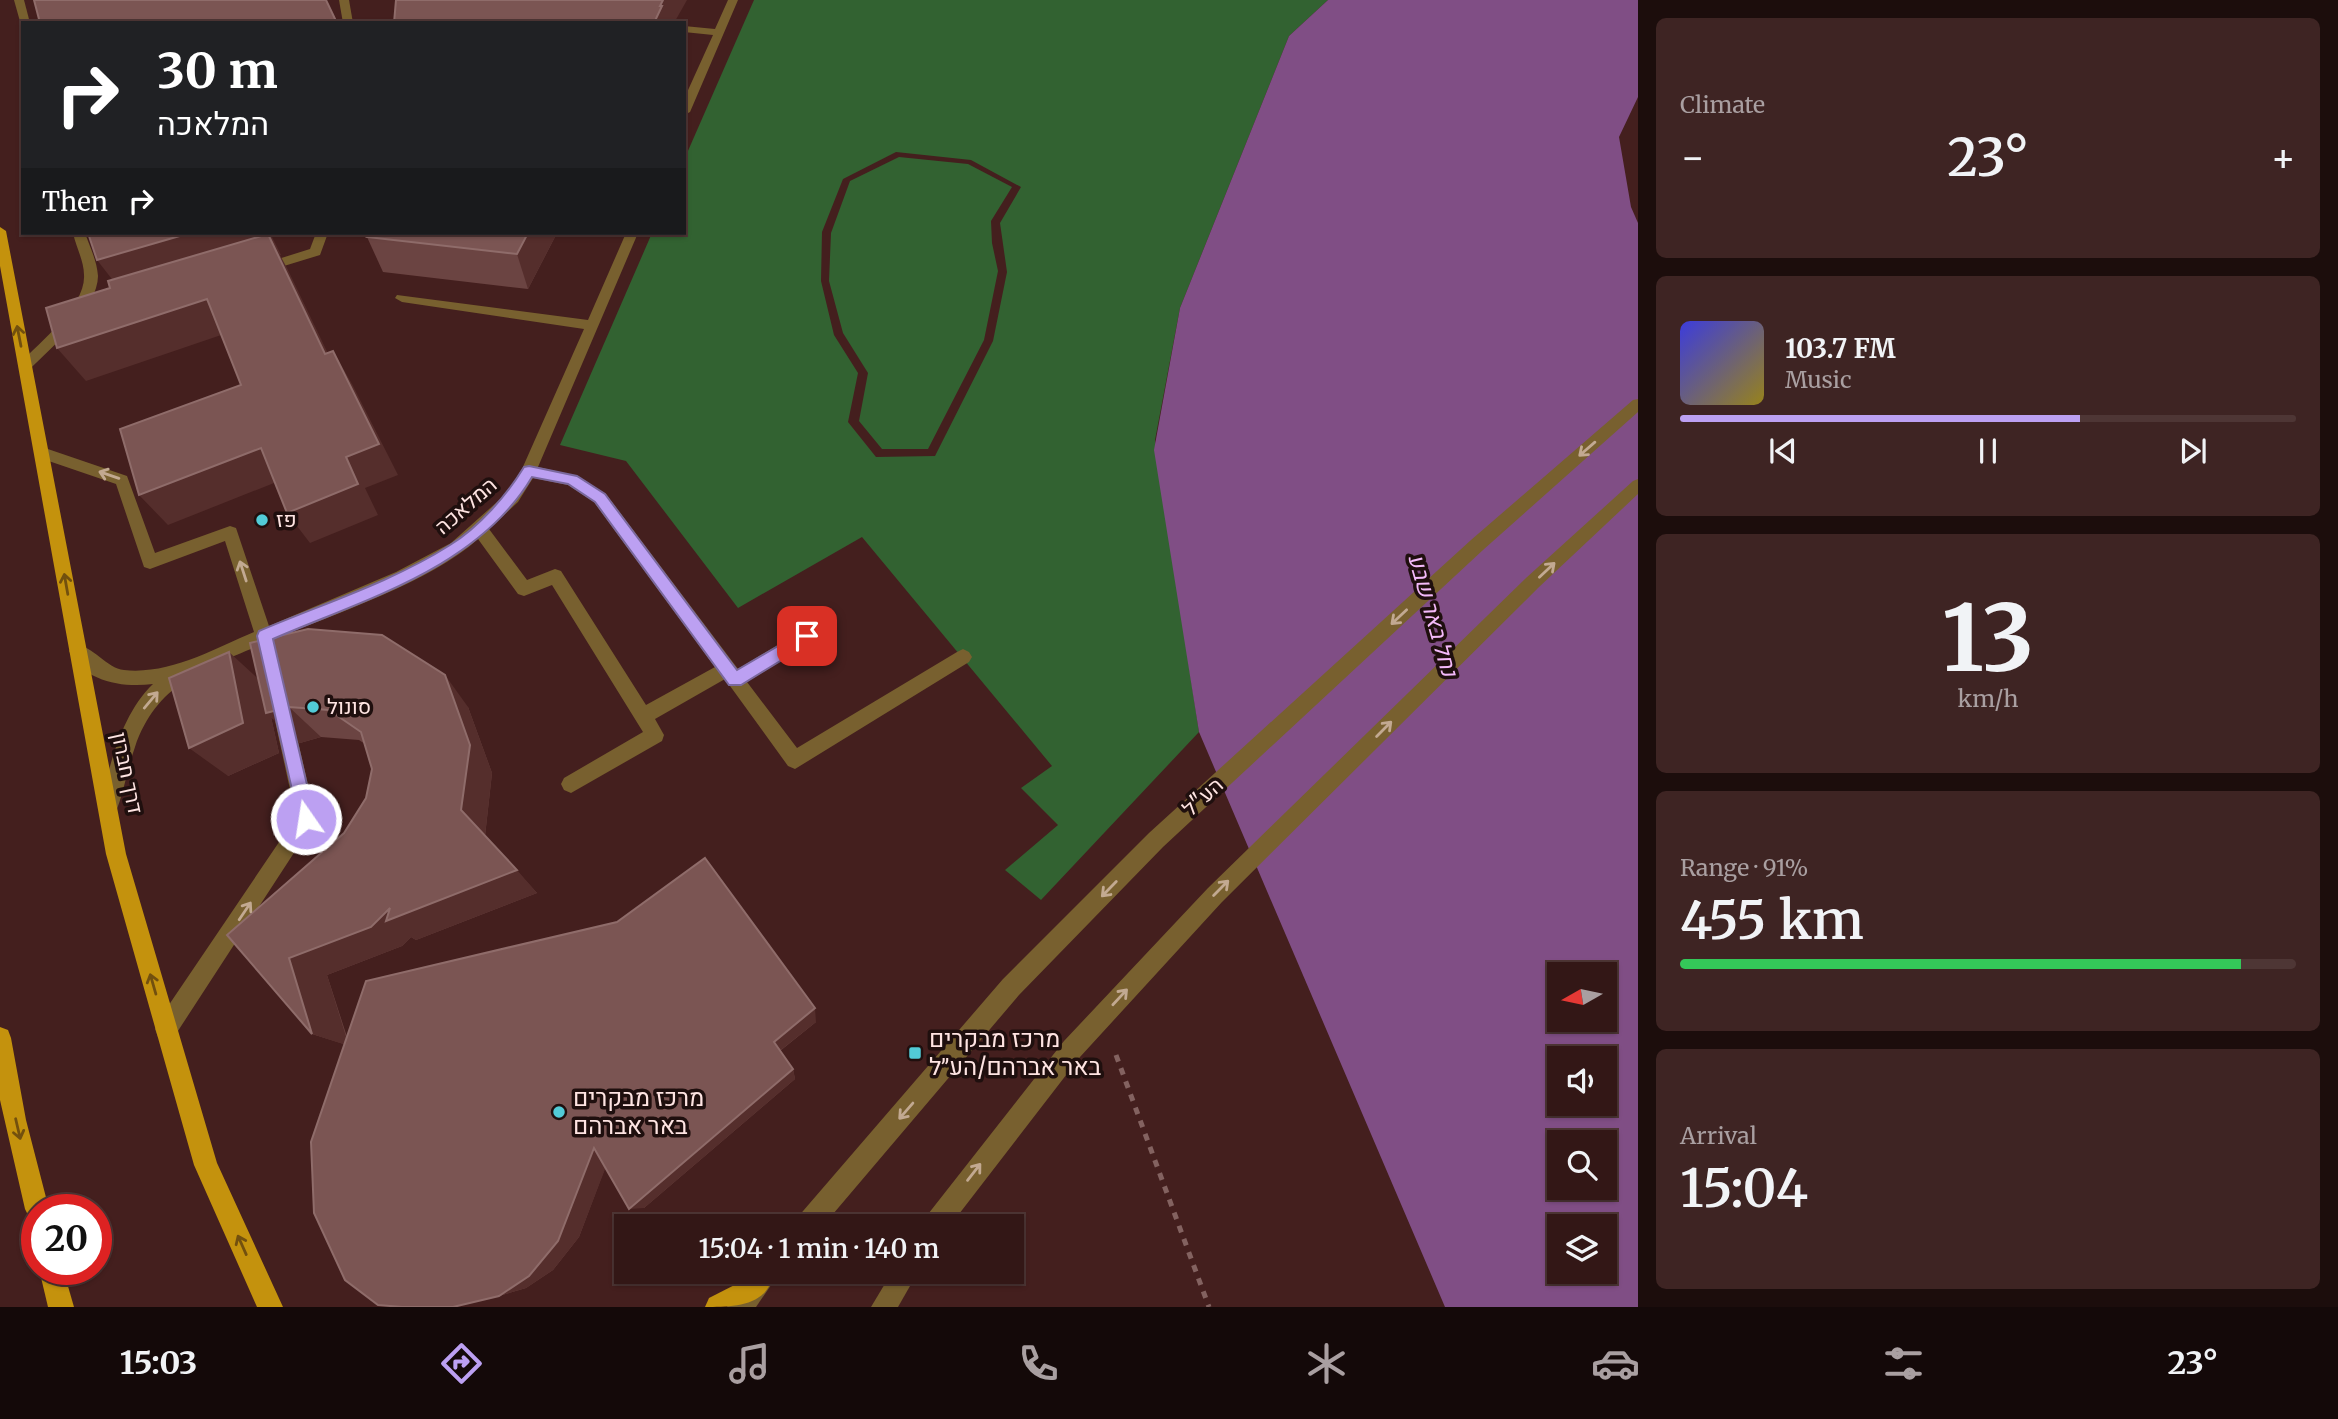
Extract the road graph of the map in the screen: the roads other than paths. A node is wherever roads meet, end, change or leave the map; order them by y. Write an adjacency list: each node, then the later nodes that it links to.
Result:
1 (19, 0): 4 (street)
2 (344, 0): 5 (street)
3 (733, 0): 7 (street)
4 (24, 21)
5 (348, 21)
6 (686, 29): 7 (street)
7 (719, 32): 8 (street)
8 (686, 107)
9 (0, 231): 18 (main road, דרך חברון, one-way to 9)
10 (80, 235): 17 (street)
11 (321, 235): 13 (street)
12 (631, 235): 16 (street, המלאכה)
13 (250, 272)
14 (402, 298): 16 (street)
15 (83, 323): 17 (street)
16 (591, 325): 21 (street, המלאכה)
17 (57, 331): 18 (street)
18 (25, 366): 20 (main road, דרך חברון)
19 (1638, 404): 36 (street, הע"ל, one-way to 36)
20 (42, 453): 24 (street, one-way to 20); 26 (main road, דרך חברון, one-way to 20)
21 (529, 471): 23 (street, המלאכה); 29 (street)
22 (1638, 485): 37 (street, one-way to 22)
23 (480, 529): 24 (street, המלאכה); 30 (street)
24 (264, 636): 28 (street, המלאכה); 33 (street, one-way to 24)
25 (807, 636): 29 (street)
26 (78, 651): 28 (street, המלאכה); 32 (main road, דרך חברון)
27 (963, 657): 29 (street)
28 (186, 669): 32 (street, המלאכה, one-way to 28)
29 (731, 674): 30 (street)
30 (643, 716): 31 (street)
31 (571, 784)
32 (108, 808): 33 (main road, דרך חברון, one-way to 32)
33 (166, 1028): 43 (main road, דרך חברון, one-way to 33)
34 (0, 1038): 35 (main road, one-way to 35)
35 (33, 1194)
36 (817, 1214)
37 (944, 1214)
38 (754, 1284): 44 (main road)
39 (758, 1284): 45 (street)
40 (898, 1284): 46 (street)
41 (55, 1285): 42 (main road)
42 (61, 1307)
43 (270, 1307)
44 (718, 1307)
45 (740, 1307)
46 (884, 1307)

